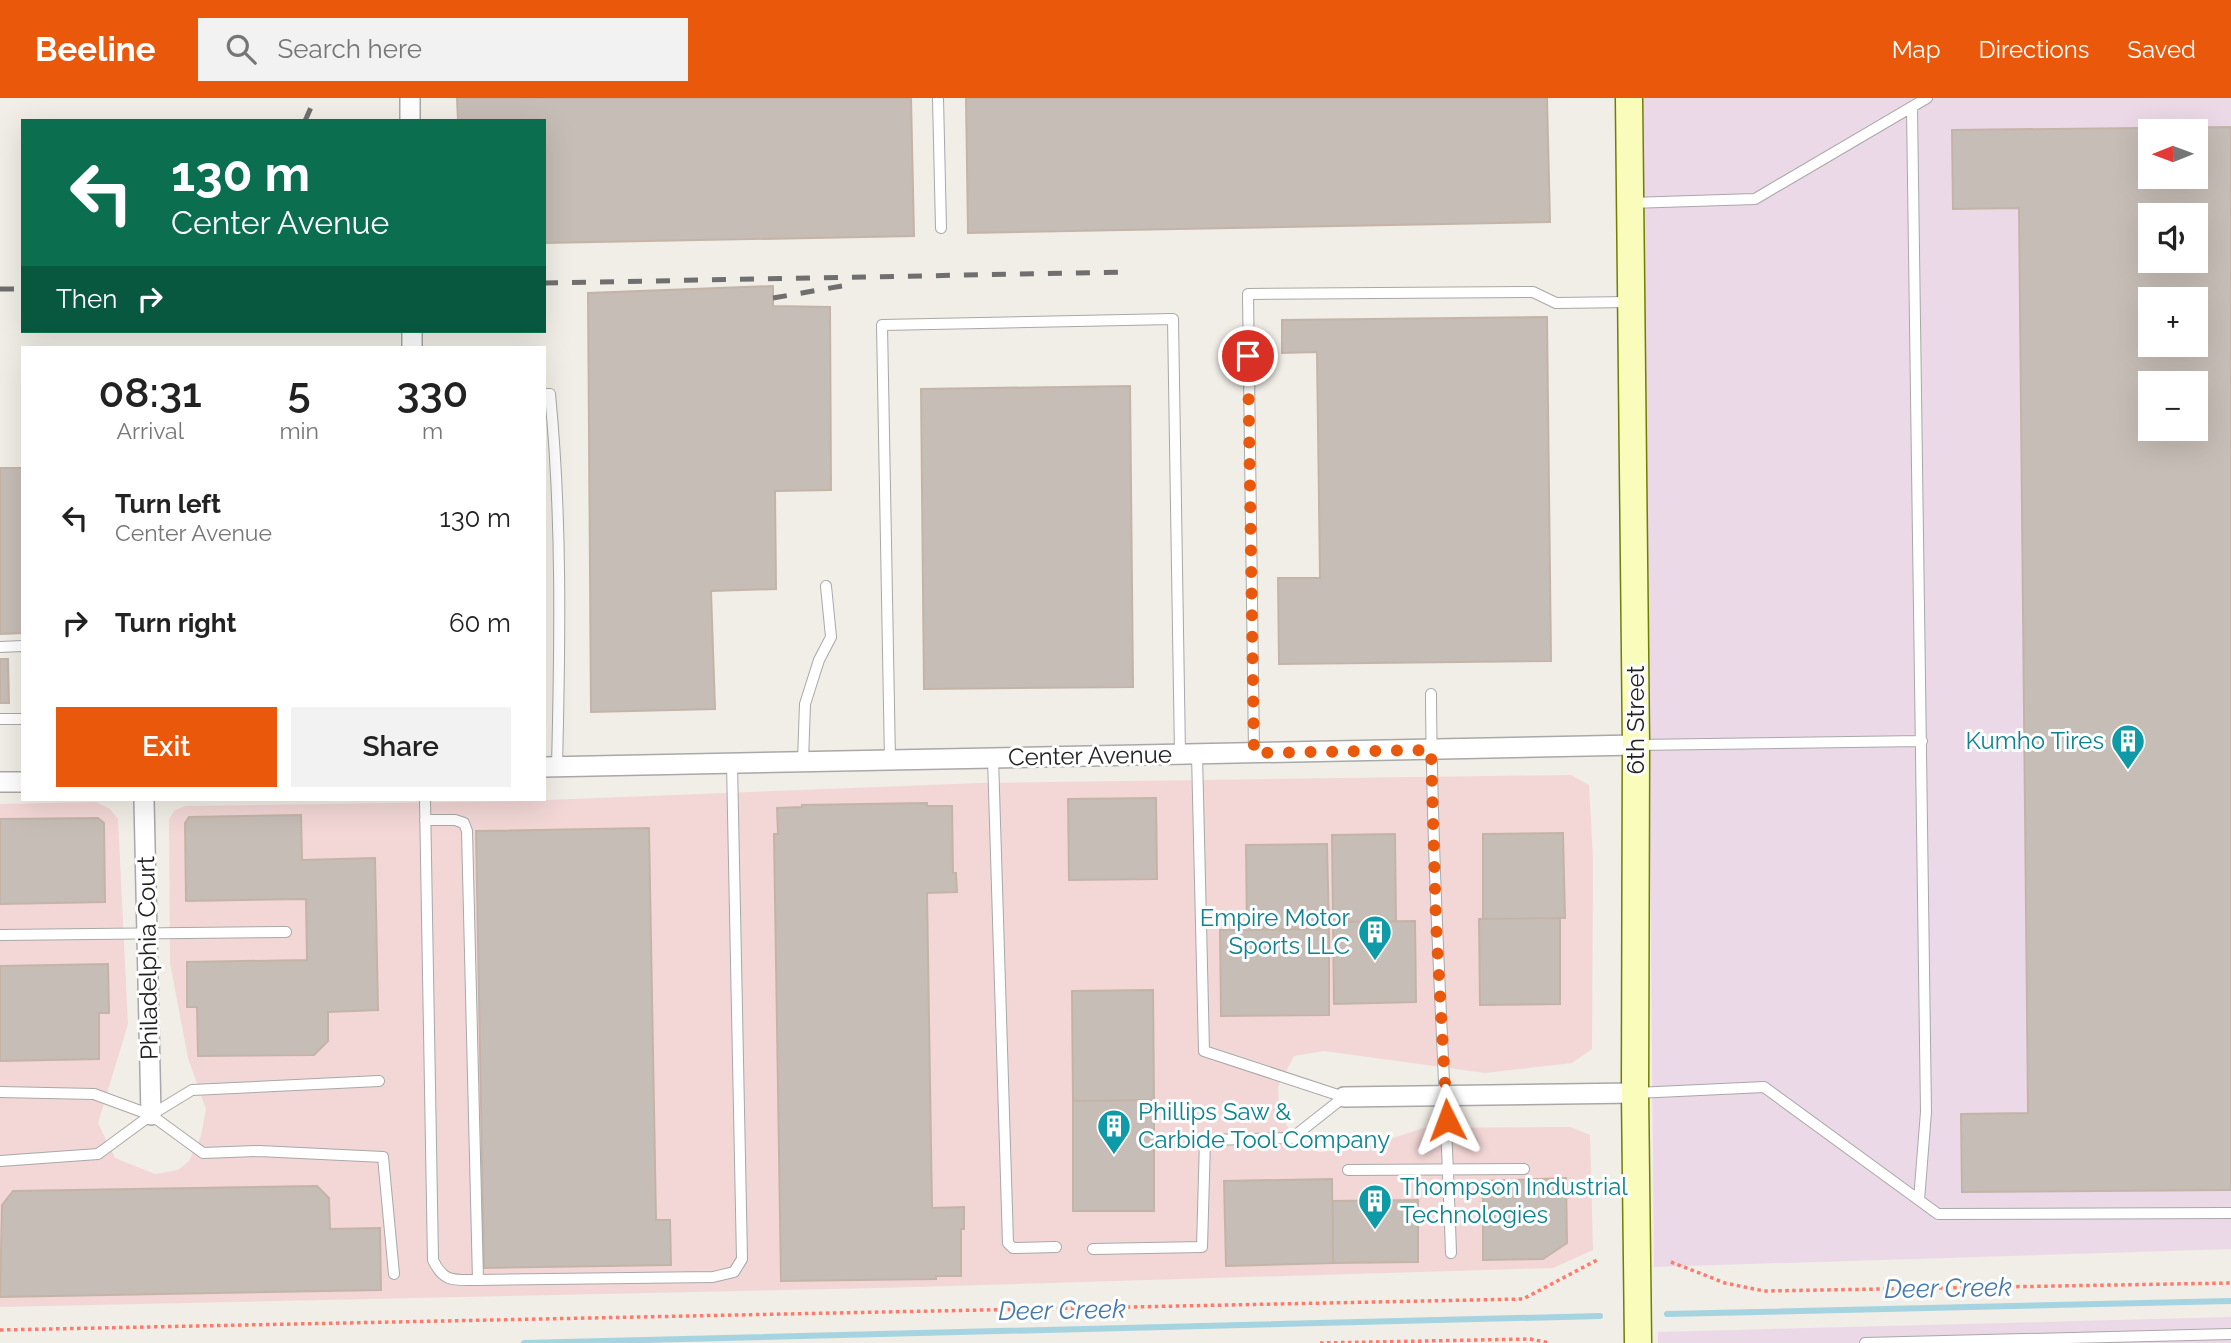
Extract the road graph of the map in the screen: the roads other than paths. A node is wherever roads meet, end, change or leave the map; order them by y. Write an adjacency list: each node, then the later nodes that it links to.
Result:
1 (410, 98): 6 (street)
2 (938, 98): 8 (lane)
3 (1629, 98): 7 (main road, 6th Street)
4 (1927, 98): 5 (lane)
5 (1912, 107): 7 (lane); 17 (lane)
6 (410, 119)
7 (1630, 203): 9 (main road, 6th Street)
8 (941, 228)
9 (1631, 302): 18 (main road, 6th Street); 20 (lane)
10 (546, 394): 26 (lane)
11 (826, 586): 24 (lane)
12 (21, 646): 13 (lane)
13 (0, 647)
14 (1431, 694): 19 (lane)
15 (0, 719): 16 (lane)
16 (21, 719)
17 (1922, 741): 18 (lane); 45 (lane)
18 (1636, 745): 19 (street, Center Avenue); 37 (main road, 6th Street)
19 (1431, 750): 20 (street, Center Avenue); 38 (lane)
20 (1254, 753): 21 (street, Center Avenue)
21 (1189, 754): 22 (street, Center Avenue); 23 (lane); 39 (lane)
22 (993, 758): 23 (street, Center Avenue); 47 (lane)
23 (890, 760): 24 (street, Center Avenue)
24 (803, 761): 25 (street, Center Avenue)
25 (732, 763): 26 (street, Center Avenue); 51 (lane)
26 (551, 767)
27 (0, 782): 28 (street)
28 (21, 782)
29 (144, 801): 33 (street, Philadelphia Court)
30 (425, 801): 31 (lane)
31 (425, 820): 51 (lane); 51 (lane)
32 (286, 932): 33 (lane)
33 (147, 934): 34 (lane); 40 (street, Philadelphia Court)
34 (0, 935)
35 (379, 1081): 40 (lane)
36 (0, 1092): 40 (lane)
37 (1635, 1093): 38 (street); 45 (lane); 53 (main road, 6th Street)
38 (1446, 1096): 39 (street); 43 (lane)
39 (1345, 1097): 48 (lane)
40 (151, 1115): 41 (lane); 50 (lane)
41 (0, 1161)
42 (1524, 1168): 43 (lane)
43 (1449, 1169): 44 (lane); 49 (lane)
44 (1348, 1170)
45 (1919, 1200): 46 (lane)
46 (2231, 1213)
47 (1056, 1247)
48 (1093, 1249)
49 (1451, 1253)
50 (394, 1274)
51 (478, 1280)
52 (2231, 1334): 54 (lane)
53 (1638, 1343)
54 (1865, 1343)

